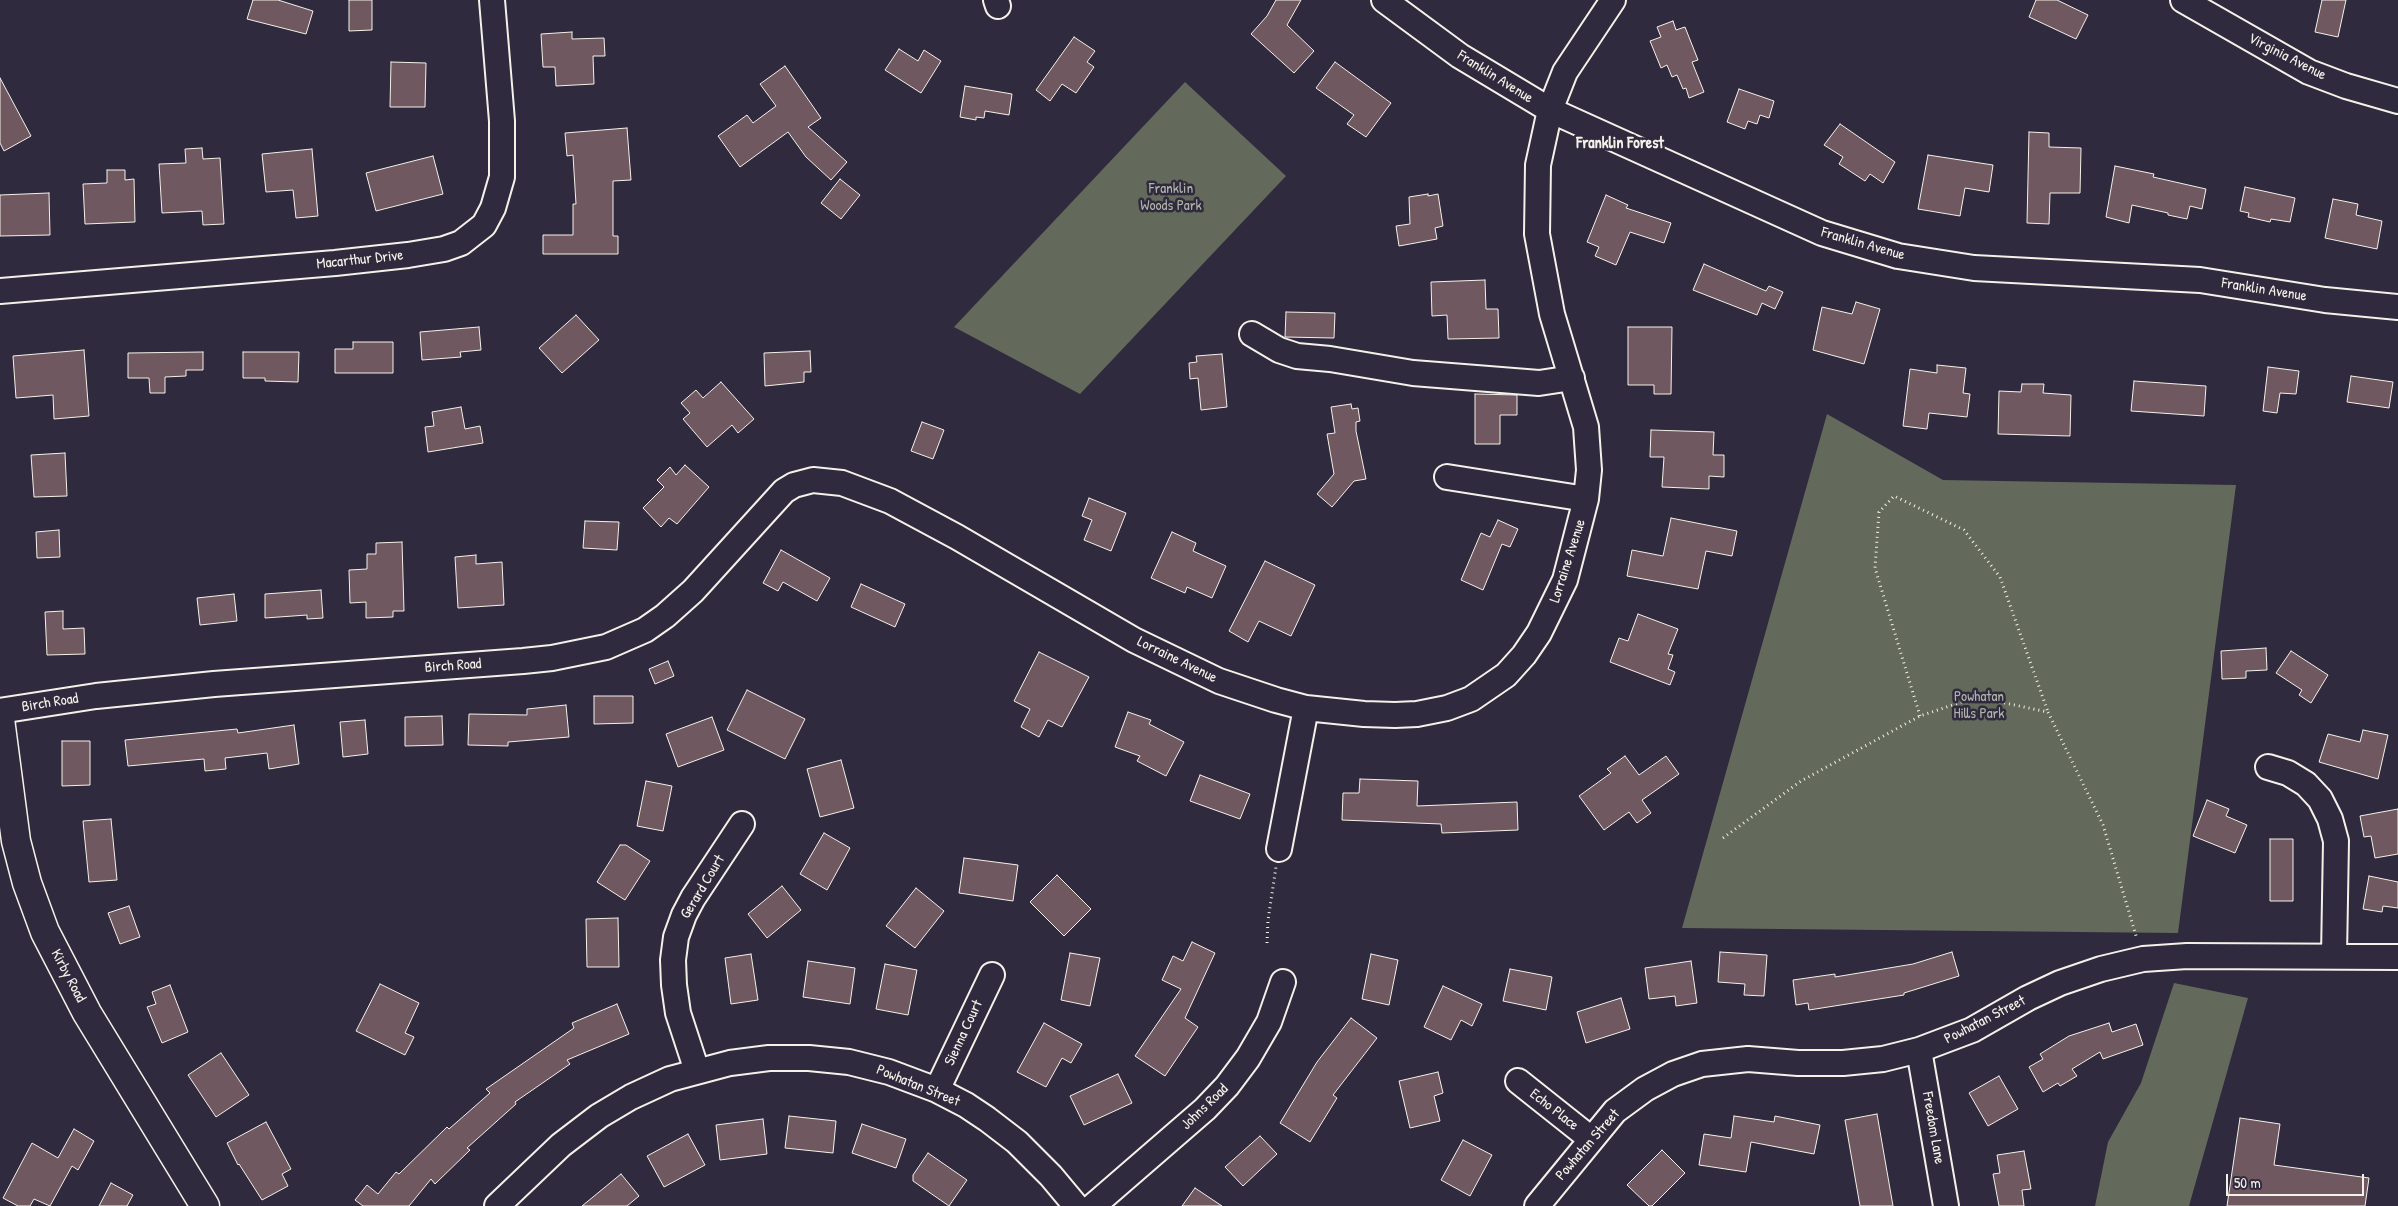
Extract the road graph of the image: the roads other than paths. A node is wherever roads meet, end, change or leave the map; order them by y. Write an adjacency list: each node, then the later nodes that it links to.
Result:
1 (492, 0): 7 (street, Macarthur Drive)
2 (1384, 0): 6 (street, Franklin Avenue)
3 (1614, 0): 6 (street, Lorraine Avenue)
4 (2183, 0): 5 (street, Virginia Avenue)
5 (2398, 101)
6 (1550, 110): 8 (street, Franklin Avenue); 10 (street, Lorraine Avenue)
7 (0, 290)
8 (2398, 307)
9 (1252, 334): 10 (street)
10 (1572, 378): 13 (street, Lorraine Avenue)
11 (1447, 477): 13 (street)
12 (842, 483): 14 (street, Lorraine Avenue); 15 (street, Birch Road)
13 (1586, 499): 14 (street, Lorraine Avenue)
14 (1306, 708): 20 (street)
15 (0, 711)
16 (0, 719): 18 (main road, Kirby Road)
17 (2268, 767): 21 (street)
18 (3, 779): 30 (main road, Kirby Road)
19 (742, 824): 26 (street, Gerard Court)
20 (1279, 849)
21 (2334, 956): 22 (street, Powhatan Street); 25 (street, Powhatan Street)
22 (2398, 956)
23 (992, 975): 28 (street, Sienna Court)
24 (1283, 982): 33 (street, Johns Road)
25 (1920, 1050): 29 (street, Powhatan Street); 35 (street, Freedom Lane)
26 (697, 1070): 28 (street, Powhatan Street); 31 (street, Powhatan Street)
27 (1518, 1081): 29 (street, Echo Place)
28 (937, 1090): 32 (street, Powhatan Street)
29 (1591, 1139): 34 (street, Powhatan Street)
30 (200, 1204)
31 (497, 1206)
32 (1076, 1206)
33 (1093, 1206)
34 (1537, 1206)
35 (1946, 1206)

